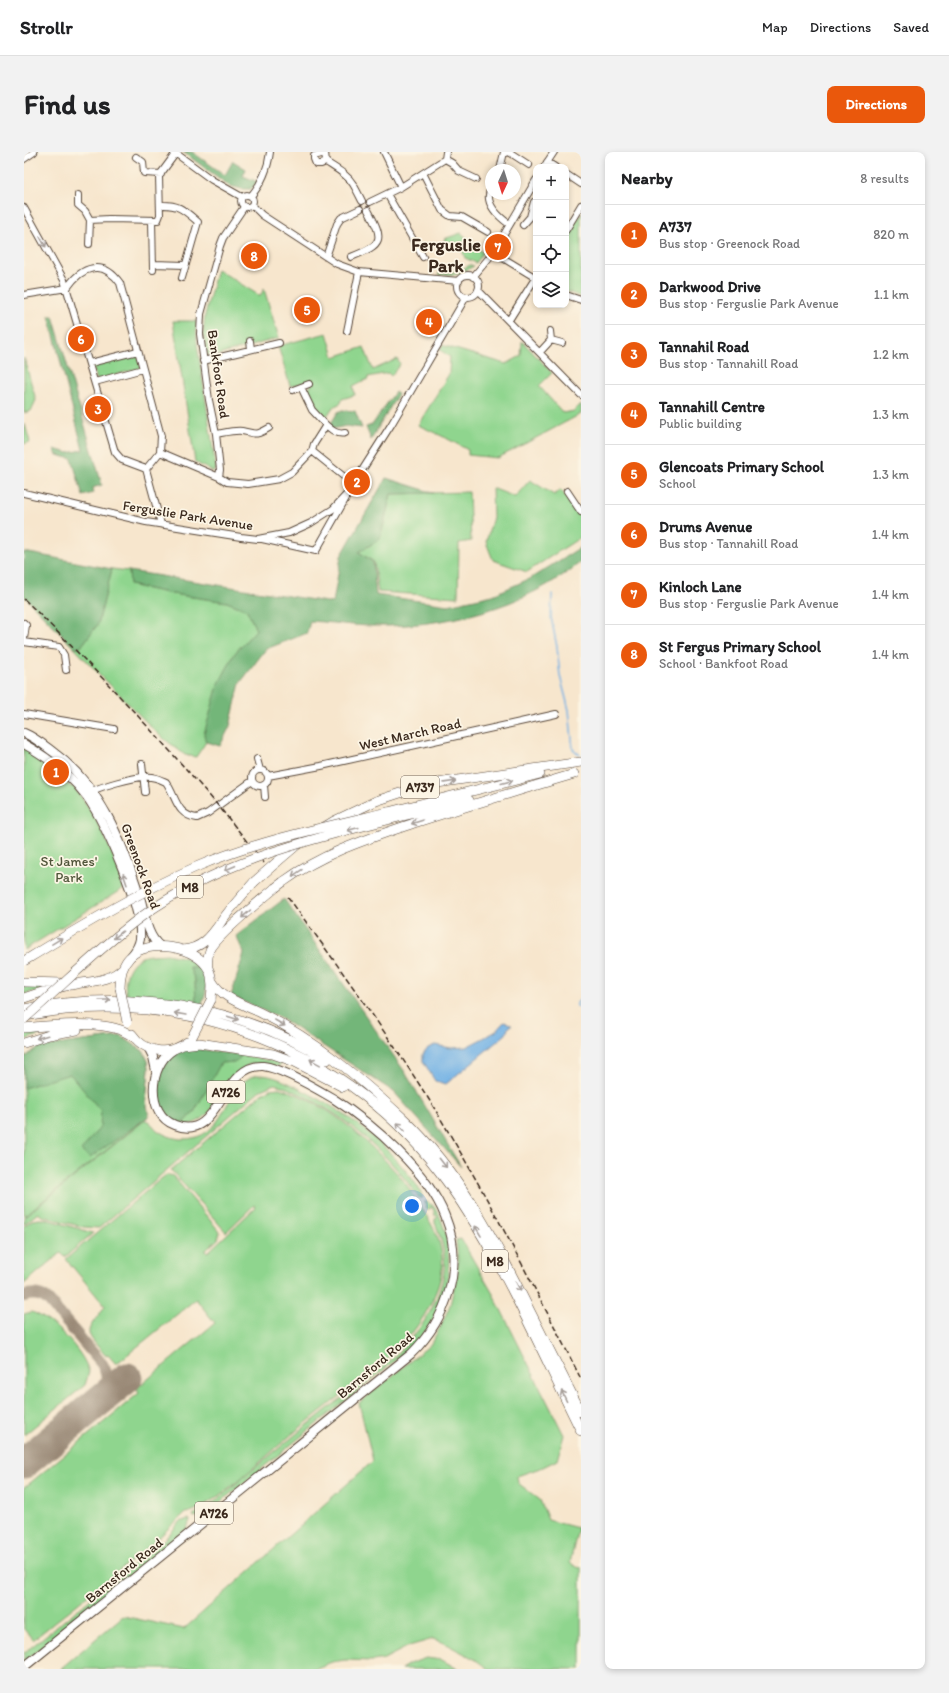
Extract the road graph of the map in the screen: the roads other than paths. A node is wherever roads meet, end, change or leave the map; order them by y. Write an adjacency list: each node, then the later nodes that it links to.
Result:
1 (34, 152): 10 (street)
2 (270, 152): 25 (street)
3 (384, 152): 22 (street)
4 (446, 152): 11 (street)
5 (554, 152): 14 (street)
6 (175, 153): 17 (street); 26 (street)
7 (325, 153): 12 (street); 12 (street)
8 (504, 153): 13 (street); 15 (street)
9 (136, 157): 17 (street)
10 (24, 159)
11 (445, 159): 16 (street); 19 (street)
12 (326, 162): 28 (street)
13 (501, 164)
14 (546, 164)
15 (529, 165)
16 (423, 173): 22 (street); 45 (street)
17 (161, 174): 30 (street)
18 (569, 176): 20 (street)
19 (476, 179)
20 (581, 184)
21 (533, 185): 42 (street)
22 (402, 187): 23 (street)
23 (387, 194): 29 (street); 49 (street)
24 (78, 195): 40 (street)
25 (251, 196): 26 (street); 32 (street)
26 (242, 197): 34 (street)
27 (489, 200): 42 (street)
28 (362, 201): 29 (street); 36 (street)
29 (370, 202): 37 (street)
30 (160, 205): 41 (street); 51 (street)
31 (581, 205): 44 (street)
32 (252, 206): 34 (street); 47 (street)
33 (533, 206): 38 (street)
34 (244, 207): 74 (street, Bankfoot Road)
35 (24, 208): 58 (street, one-way to 58)
36 (360, 209): 37 (street); 47 (street)
37 (368, 210): 48 (street)
38 (530, 217): 39 (street); 43 (street)
39 (533, 218)
40 (90, 220): 41 (street); 46 (street)
41 (152, 220): 51 (street)
42 (509, 224): 54 (street)
43 (523, 225)
44 (569, 225)
45 (488, 232)
46 (89, 244)
47 (326, 257): 52 (street)
48 (351, 257)
49 (423, 257)
50 (503, 258): 53 (street)
51 (185, 265): 55 (street)
52 (359, 272): 56 (street); 65 (street)
53 (533, 276)
54 (473, 277): 56 (street); 59 (street)
55 (182, 278)
56 (459, 281): 62 (street)
57 (533, 283): 64 (street)
58 (67, 288): 60 (street); 72 (street); 75 (street)
59 (478, 290): 62 (street); 64 (street)
60 (24, 295)
61 (569, 296): 63 (street)
62 (466, 297): 90 (street, Ferguslie Park Avenue)
63 (581, 300)
64 (509, 320): 73 (street)
65 (347, 331)
66 (550, 331): 67 (street)
67 (551, 340): 70 (street); 73 (street)
68 (250, 341): 71 (street)
69 (278, 343): 71 (street)
70 (562, 343)
71 (252, 349): 74 (street)
72 (138, 351): 75 (street); 76 (street)
73 (540, 352): 81 (street)
74 (203, 361): 85 (street, Bankfoot Road)
75 (90, 363): 77 (street)
76 (143, 369): 77 (street); 87 (street)
77 (96, 382): 88 (street)
78 (309, 384): 79 (street)
79 (301, 387): 80 (street); 82 (street)
80 (293, 390)
81 (581, 395)
82 (326, 425): 84 (street); 86 (street)
83 (269, 428): 85 (street, Bankfoot Road)
84 (345, 433)
85 (216, 434): 89 (street, Bankfoot Road)
86 (312, 451): 89 (street); 90 (street)
87 (160, 452): 88 (street); 89 (street)
88 (146, 469): 95 (street)
89 (219, 477)
90 (353, 484): 93 (street, Ferguslie Park Avenue)
91 (567, 491): 94 (street)
92 (24, 493): 95 (street, Ferguslie Park Avenue)
93 (347, 494): 96 (street, Ferguslie Park Avenue); 96 (street)
94 (581, 512)
95 (161, 524): 96 (street, Ferguslie Park Avenue)
96 (258, 539)
97 (24, 623): 98 (street)
98 (24, 640): 99 (street)
99 (66, 670)
100 (24, 714): 102 (street)
101 (556, 714): 110 (street, West March Road)
102 (114, 729)
103 (24, 733): 115 (main road, Greenock Road)
104 (24, 744): 115 (main road, Greenock Road)
105 (257, 759): 108 (street)
106 (581, 763): 117 (highway, M8, one-way to 106); 119 (highway, A737, one-way to 106, bridge)
107 (142, 764): 111 (street)
108 (260, 770): 110 (street); 112 (street)
109 (578, 773): 117 (highway, M8); 123 (highway, A737, one-way to 123, bridge)
110 (268, 776): 113 (street)
111 (144, 777): 112 (street); 114 (street); 115 (street)
112 (252, 782): 113 (street)
113 (264, 785): 116 (street)
114 (145, 792)
115 (89, 793): 118 (main road, Greenock Road); 120 (main road, Greenock Road, one-way to 115)
116 (265, 797)
117 (390, 815): 121 (highway, M8, one-way to 117, bridge); 129 (highway, M8, one-way to 129, bridge)
118 (160, 946): 119 (highway); 120 (highway)
119 (182, 950): 123 (highway)
120 (131, 955): 122 (highway)
121 (24, 961)
122 (123, 968): 126 (highway); 132 (highway, bridge)
123 (208, 968): 124 (highway, A726)
124 (212, 981): 134 (highway, A726, bridge); 138 (highway, M8, one-way to 138)
125 (24, 982): 126 (highway)
126 (76, 984): 127 (highway)
127 (24, 998)
128 (24, 1009): 138 (highway, M8, one-way to 138)
129 (24, 1018): 139 (highway, M8, one-way to 129)
130 (88, 1026): 131 (highway); 132 (highway); 133 (highway, one-way to 133)
131 (24, 1028)
132 (135, 1038): 135 (highway)
133 (24, 1043)
134 (183, 1045): 136 (highway, A726); 139 (highway, M8)
135 (149, 1049): 136 (highway, A726); 137 (main road, Barnsford Road / A726)
136 (173, 1050): 137 (main road, Barnsford Road / A726)
137 (157, 1072): 142 (main road, Barnsford Road / A726)
138 (377, 1095): 140 (highway, M8, one-way to 140)
139 (381, 1109): 141 (highway, M8, one-way to 139)
140 (581, 1412)
141 (581, 1431)
142 (24, 1667)

